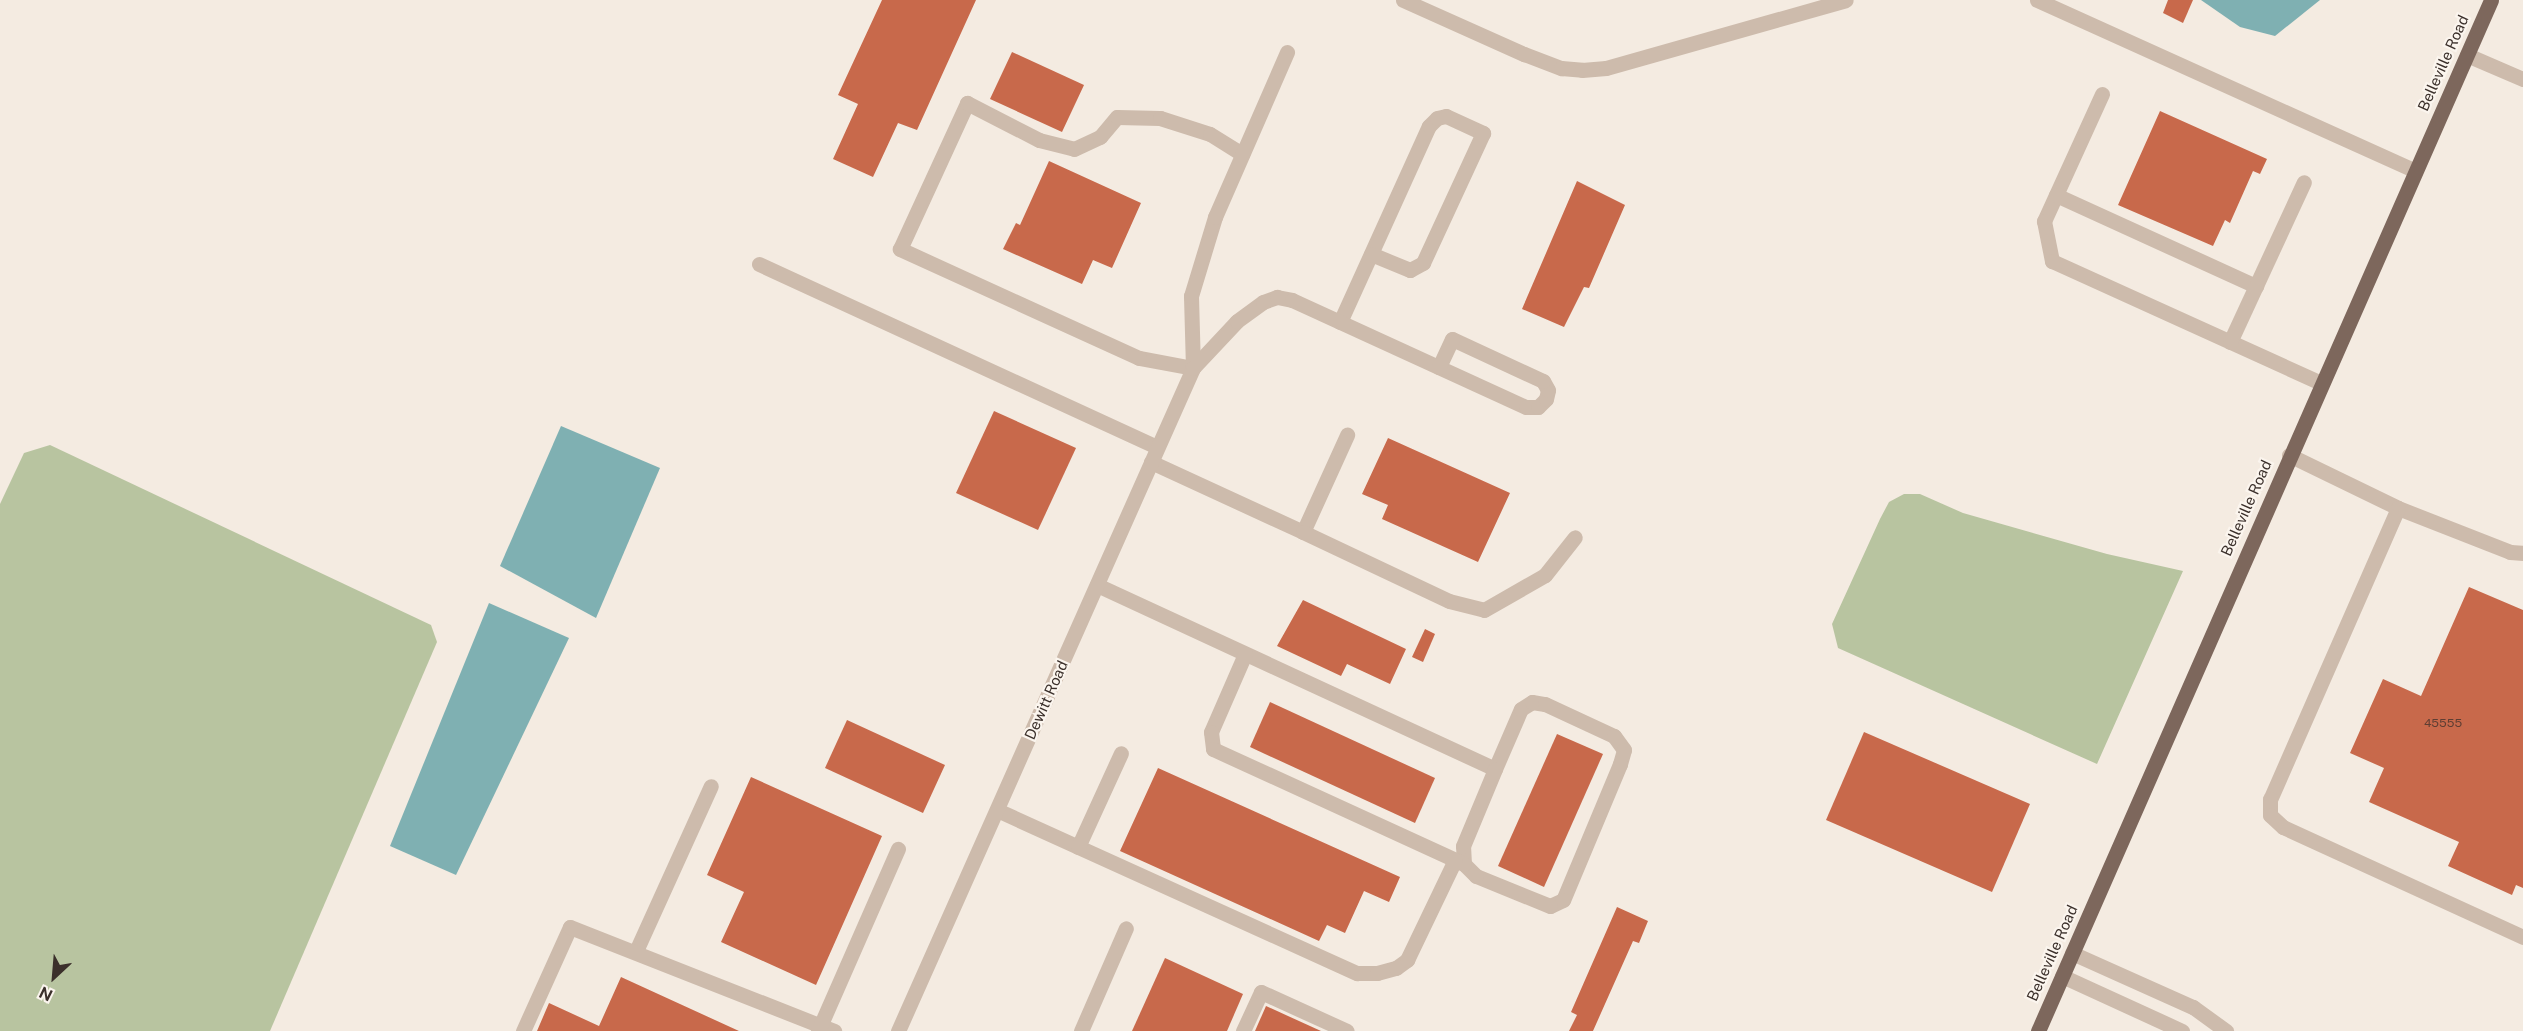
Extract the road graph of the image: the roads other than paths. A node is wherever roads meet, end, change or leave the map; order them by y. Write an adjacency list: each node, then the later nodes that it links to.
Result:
1 (1403, 0): 2 (street)
2 (1845, 0)
3 (2037, 0): 10 (street)
4 (2491, 0): 6 (main road, Belleville Road)
5 (1287, 52): 9 (street)
6 (2467, 55): 7 (street); 10 (main road, Belleville Road)
7 (2523, 79)
8 (2102, 94): 12 (street)
9 (1242, 154): 19 (street); 19 (street)
10 (2415, 171): 20 (main road, Belleville Road)
11 (2304, 182): 15 (street)
12 (2056, 195): 15 (street); 17 (street)
13 (1371, 254): 13 (street); 16 (street)
14 (759, 264): 22 (street)
15 (2256, 286): 17 (street)
16 (1340, 322): 18 (street); 19 (street)
17 (2230, 342): 20 (street)
18 (1439, 367): 18 (street)
19 (1193, 368): 22 (street, Dewitt Road)
20 (2321, 383): 23 (main road, Belleville Road)
21 (1347, 435): 26 (street)
22 (1157, 447): 24 (street, Dewitt Road)
23 (2289, 454): 25 (street); 41 (main road, Belleville Road)
24 (1151, 462): 26 (street); 29 (street, Dewitt Road)
25 (2398, 508): 28 (street); 39 (street)
26 (1303, 532): 27 (street)
27 (1575, 537)
28 (2523, 553)
29 (1097, 585): 30 (street); 34 (street, Dewitt Road)
30 (1245, 654): 32 (street); 37 (street)
31 (1121, 753): 35 (street)
32 (1495, 769): 37 (street); 37 (street)
33 (711, 786): 40 (street)
34 (998, 810): 35 (street); 44 (street, Dewitt Road)
35 (1078, 847): 37 (street)
36 (897, 849): 43 (street)
37 (1460, 862)
38 (1126, 928): 46 (street)
39 (2523, 936)
40 (636, 951): 43 (street); 45 (street)
41 (2072, 953): 42 (main road, Belleville Road); 51 (street)
42 (2062, 976): 49 (main road, Belleville Road); 50 (street)
43 (825, 1029)
44 (900, 1030)
45 (523, 1031)
46 (1081, 1031)
47 (1244, 1031): 48 (street)
48 (1347, 1031)
49 (2038, 1031)
50 (2182, 1031)
51 (2226, 1031)

